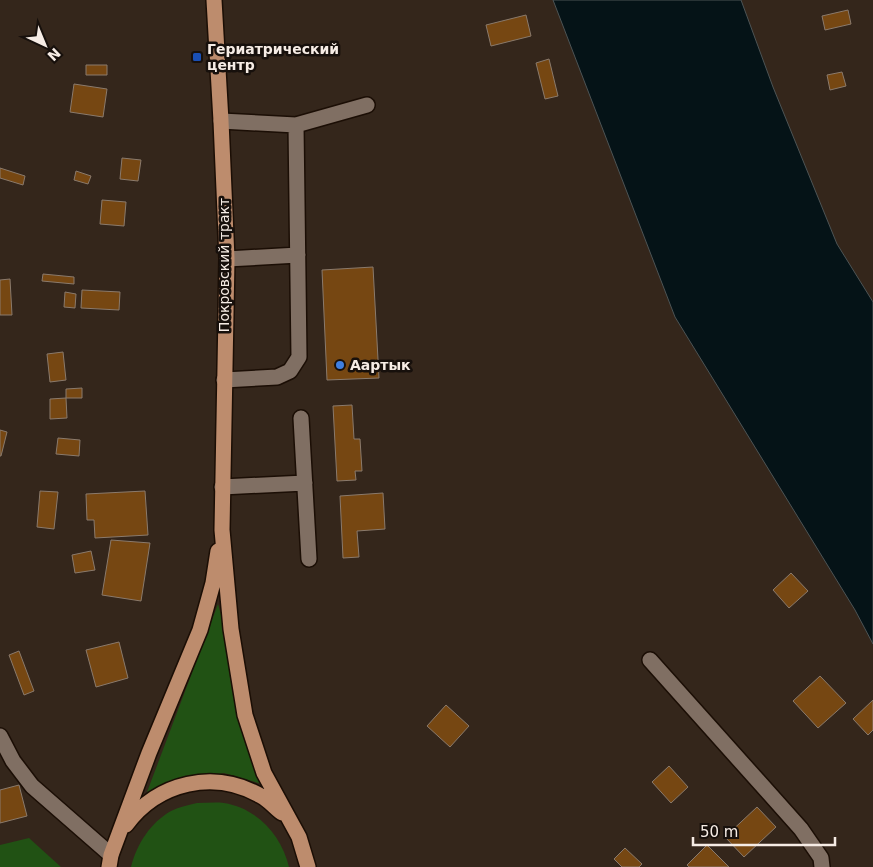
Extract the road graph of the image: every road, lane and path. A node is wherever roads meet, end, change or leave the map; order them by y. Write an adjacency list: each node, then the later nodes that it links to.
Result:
1 (214, 0): 3 (main road, Покровский тракт)
2 (366, 105): 4 (street)
3 (222, 121): 4 (street); 6 (main road, Покровский тракт)
4 (296, 125): 5 (street)
5 (298, 256): 6 (street); 7 (street)
6 (227, 259): 7 (main road, Покровский тракт)
7 (224, 380): 10 (main road, Покровский тракт)
8 (301, 418): 9 (street)
9 (305, 483): 10 (street); 12 (street)
10 (222, 487): 11 (main road, Покровский тракт)
11 (222, 530): 15 (main road); 16 (main road)
12 (309, 559)
13 (650, 660): 19 (street)
14 (0, 736): 17 (street)
15 (119, 835): 16 (main road); 17 (main road)
16 (299, 837): 18 (main road)
17 (110, 861)
18 (308, 867)
19 (822, 867)

